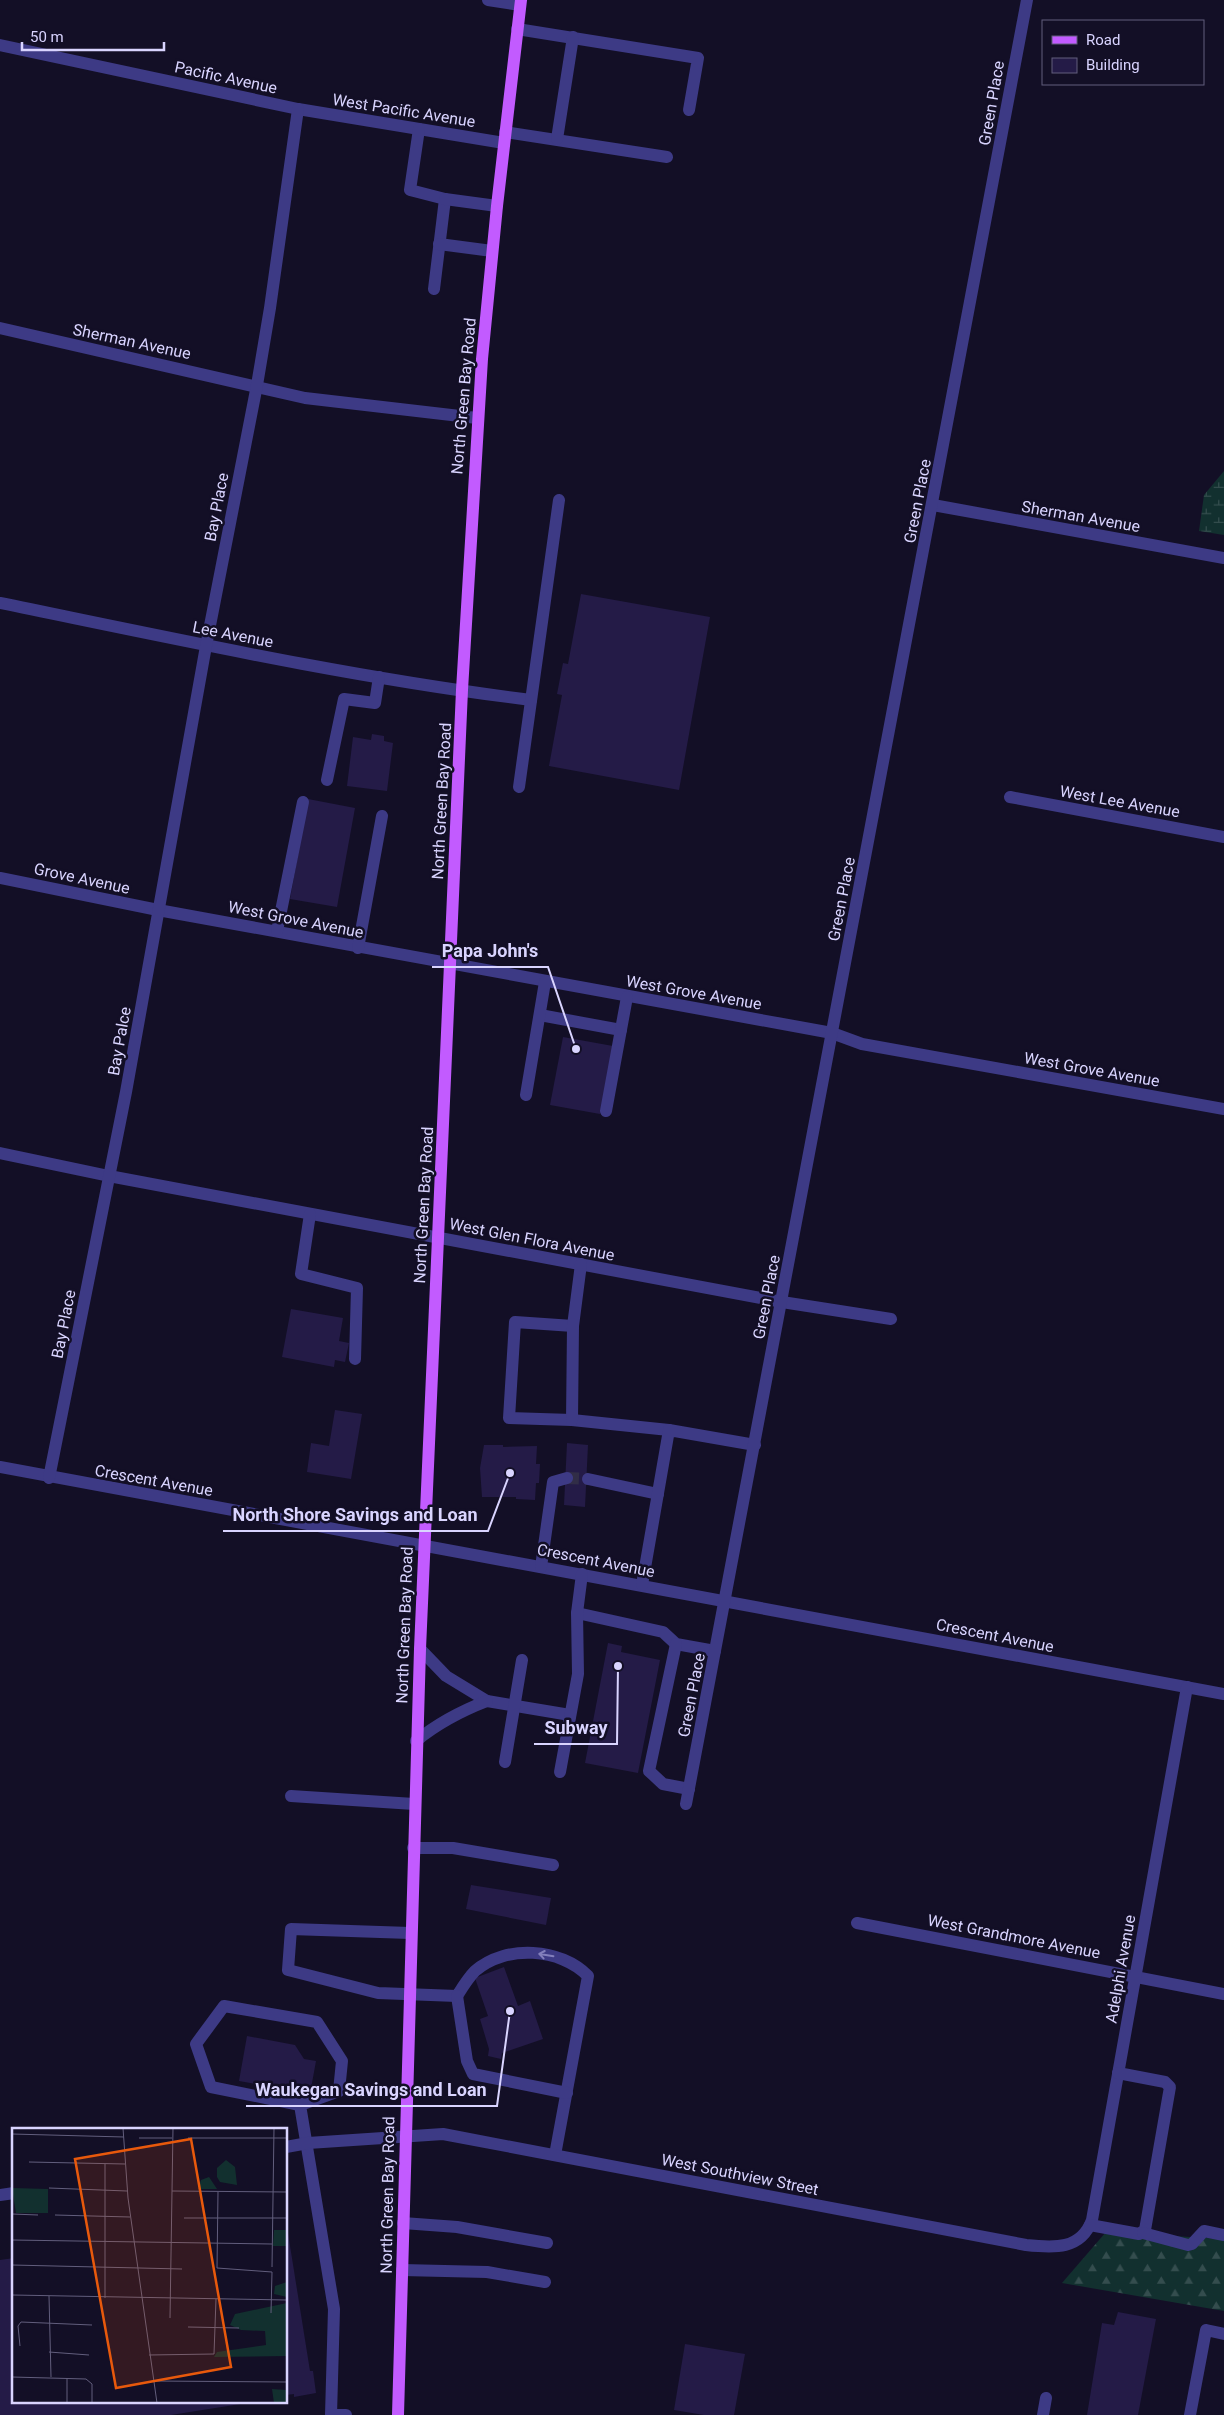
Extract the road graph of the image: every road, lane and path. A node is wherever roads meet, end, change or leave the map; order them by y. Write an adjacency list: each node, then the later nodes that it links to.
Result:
1 (488, 0): 3 (street)
2 (1027, 0): 22 (street, Green Place)
3 (521, 3): 4 (main road, North Green Bay Road)
4 (517, 29): 5 (street); 10 (main road, North Green Bay Road)
5 (574, 37): 8 (street); 11 (street)
6 (0, 45): 7 (street, Pacific Avenue)
7 (298, 109): 9 (street, West Pacific Avenue); 19 (street, Bay Place)
8 (689, 110)
9 (420, 129): 10 (street, West Pacific Avenue); 13 (street)
10 (504, 137): 11 (street, West Pacific Avenue); 14 (main road, North Green Bay Road)
11 (557, 139): 12 (street, West Pacific Avenue)
12 (667, 157)
13 (445, 199): 14 (street); 15 (street)
14 (497, 206): 16 (main road, North Green Bay Road)
15 (439, 244): 16 (street); 17 (street)
16 (492, 251): 20 (main road, North Green Bay Road)
17 (434, 289)
18 (0, 328): 19 (street, Sherman Avenue)
19 (257, 385): 20 (street, Sherman Avenue); 25 (street, Bay Place)
20 (477, 418): 27 (main road, North Green Bay Road)
21 (559, 500): 28 (street)
22 (933, 505): 23 (street, Sherman Avenue); 44 (street, Green Place)
23 (1224, 558)
24 (0, 603): 25 (street, Lee Avenue)
25 (206, 646): 26 (street, Lee Avenue); 36 (street, Bay Place)
26 (379, 677): 27 (street, Lee Avenue); 29 (street)
27 (462, 690): 28 (street, Lee Avenue); 39 (main road, North Green Bay Road)
28 (531, 700): 30 (street)
29 (327, 780)
30 (520, 787)
31 (1010, 797): 34 (street, West Lee Avenue)
32 (303, 802): 37 (street)
33 (382, 816): 38 (street)
34 (1224, 837)
35 (0, 878): 36 (street, Grove Avenue)
36 (158, 910): 37 (street, West Grove Avenue); 49 (street, Bay Palce)
37 (277, 931): 38 (street, West Grove Avenue)
38 (358, 948): 39 (street, West Grove Avenue)
39 (449, 964): 40 (street, West Grove Avenue); 51 (main road, North Green Bay Road)
40 (545, 982): 41 (street, West Grove Avenue); 42 (street)
41 (627, 997): 43 (street); 44 (street, West Grove Avenue)
42 (540, 1015): 43 (street); 45 (street)
43 (621, 1030): 47 (street)
44 (832, 1033): 46 (street, West Grove Avenue); 53 (street, Green Place)
45 (526, 1095)
46 (1224, 1109)
47 (606, 1111)
48 (0, 1153): 49 (street, West Glen Flora Avenue)
49 (109, 1176): 50 (street, West Glen Flora Avenue); 61 (street, Bay Place)
50 (310, 1214): 51 (street, West Glen Flora Avenue); 56 (street)
51 (438, 1238): 52 (street, West Glen Flora Avenue); 65 (main road, North Green Bay Road)
52 (581, 1264): 53 (street, West Glen Flora Avenue); 55 (street)
53 (782, 1302): 54 (street, West Glen Flora Avenue); 59 (street, Green Place)
54 (891, 1319)
55 (574, 1326): 57 (street); 57 (street)
56 (354, 1359)
57 (572, 1420): 58 (street)
58 (669, 1430): 59 (street); 64 (street)
59 (755, 1445): 69 (street, Green Place)
60 (0, 1467): 61 (street, Crescent Avenue)
61 (49, 1478): 65 (street, Crescent Avenue)
62 (567, 1478): 66 (street)
63 (588, 1479): 64 (street)
64 (658, 1494): 68 (street)
65 (424, 1544): 66 (street, Crescent Avenue); 72 (main road, North Green Bay Road)
66 (541, 1567): 67 (street, Crescent Avenue)
67 (582, 1574): 68 (street, Crescent Avenue); 70 (street)
68 (642, 1585): 69 (street, Crescent Avenue)
69 (725, 1601): 73 (street, Green Place); 75 (street, Crescent Avenue)
70 (577, 1613): 71 (street); 79 (street)
71 (676, 1644): 73 (street); 83 (street)
72 (420, 1649): 77 (street); 80 (main road, North Green Bay Road)
73 (716, 1651): 83 (street, Green Place)
74 (522, 1660): 78 (street)
75 (1186, 1687): 76 (street, Crescent Avenue); 91 (street, Adelphi Avenue)
76 (1224, 1694)
77 (488, 1701): 78 (street); 80 (street)
78 (514, 1706): 79 (street); 81 (street)
79 (570, 1715): 82 (street)
80 (416, 1741): 85 (main road, North Green Bay Road)
81 (505, 1762)
82 (560, 1772)
83 (689, 1789): 86 (street, Green Place)
84 (291, 1796): 85 (street)
85 (414, 1804): 87 (main road, North Green Bay Road)
86 (686, 1804)
87 (413, 1848): 88 (street); 90 (main road, North Green Bay Road)
88 (553, 1865)
89 (857, 1923): 91 (street, West Grandmore Avenue)
90 (410, 1933): 93 (main road, North Green Bay Road); 93 (street)
91 (1135, 1976): 92 (street, West Grandmore Avenue); 95 (street, Adelphi Avenue)
92 (1224, 1994)
93 (409, 1995): 94 (street); 98 (main road, North Green Bay Road)
94 (457, 1996): 96 (street); 96 (street, one-way to 94)
95 (1118, 2074): 103 (street, Adelphi Avenue); 104 (street)
96 (567, 2093): 101 (street)
97 (300, 2105): 97 (street); 99 (street)
98 (405, 2136): 99 (street, West Southview Street); 101 (street, West Southview Street); 102 (main road, North Green Bay Road)
99 (308, 2143): 100 (street, West Southview Street); 111 (street)
100 (288, 2147)
101 (556, 2155): 103 (street, West Southview Street)
102 (403, 2223): 106 (street); 107 (main road, North Green Bay Road)
103 (1090, 2225): 104 (street)
104 (1143, 2233): 105 (street)
105 (1224, 2235)
106 (548, 2243)
107 (402, 2270): 108 (street); 113 (main road, North Green Bay Road)
108 (545, 2282)
109 (1224, 2334): 115 (street)
110 (1046, 2398): 114 (street)
111 (331, 2415): 112 (street)
112 (346, 2415)
113 (398, 2415)
114 (1043, 2415)
115 (1190, 2415)

